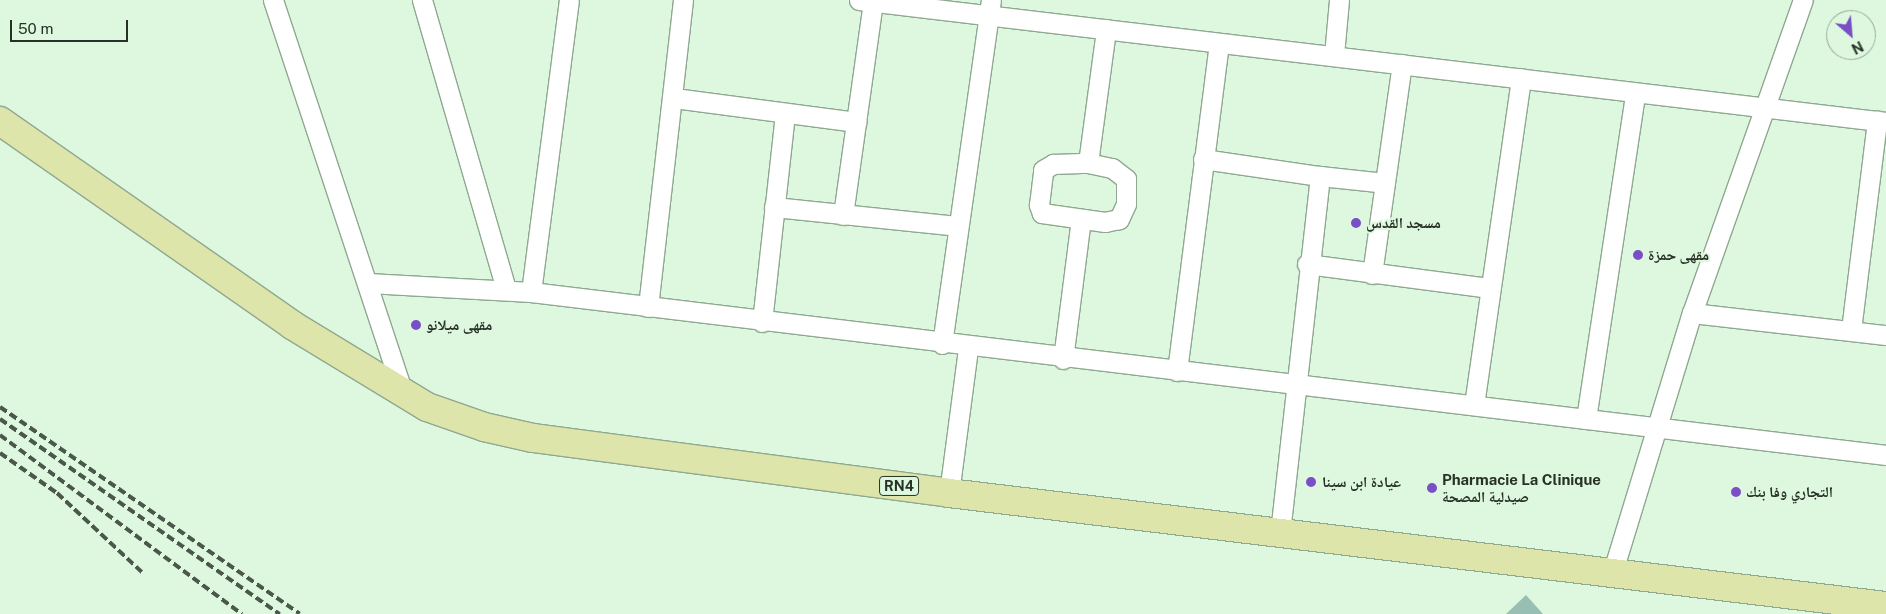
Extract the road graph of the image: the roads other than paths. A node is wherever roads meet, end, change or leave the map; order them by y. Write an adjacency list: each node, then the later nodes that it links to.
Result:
1 (273, 0): 31 (street)
2 (422, 0): 33 (street)
3 (569, 0): 34 (street)
4 (684, 0): 15 (street)
5 (1339, 0): 11 (street)
6 (1803, 0): 16 (street)
7 (866, 1): 8 (street); 19 (street)
8 (990, 8): 9 (street); 28 (street)
9 (1106, 29): 10 (street); 22 (street)
10 (1219, 44): 11 (street); 21 (street)
11 (1334, 55): 12 (street)
12 (1402, 64): 13 (street); 24 (street)
13 (1521, 78): 14 (street); 32 (street)
14 (1635, 94): 16 (street); 47 (street)
15 (674, 98): 17 (street); 35 (street)
16 (1764, 108): 20 (street); 36 (street)
17 (785, 114): 19 (street); 25 (street)
18 (0, 121): 45 (main road, RN4)
19 (856, 122): 26 (street)
20 (1882, 122): 38 (street)
21 (1203, 159): 23 (street); 43 (street)
22 (1088, 163): 27 (street); 27 (street)
23 (1320, 176): 24 (street); 29 (street)
24 (1385, 183): 30 (street)
25 (774, 207): 26 (street); 37 (street)
26 (843, 215): 28 (street)
27 (1081, 219): 42 (street)
28 (957, 226): 40 (street)
29 (1307, 264): 30 (street); 44 (street)
30 (1372, 274): 32 (street)
31 (368, 283): 33 (street); 45 (street)
32 (1490, 288): 46 (street)
33 (506, 290): 34 (street)
34 (531, 292): 35 (street)
35 (648, 307): 37 (street)
36 (1692, 313): 38 (street); 48 (street)
37 (762, 322): 40 (street)
38 (1851, 330): 39 (street)
39 (1886, 335)
40 (942, 344): 41 (street)
41 (968, 348): 42 (street); 50 (street)
42 (1063, 359): 43 (street)
43 (1177, 371): 44 (street)
44 (1293, 385): 46 (street); 51 (street)
45 (403, 394): 50 (main road, RN4)
46 (1474, 405): 47 (street)
47 (1586, 419): 48 (street)
48 (1654, 426): 49 (street); 52 (street)
49 (1886, 455)
50 (949, 492): 51 (main road, RN4)
51 (1280, 532): 52 (main road, RN4)
52 (1612, 574): 53 (main road, RN4)
53 (1886, 606)

